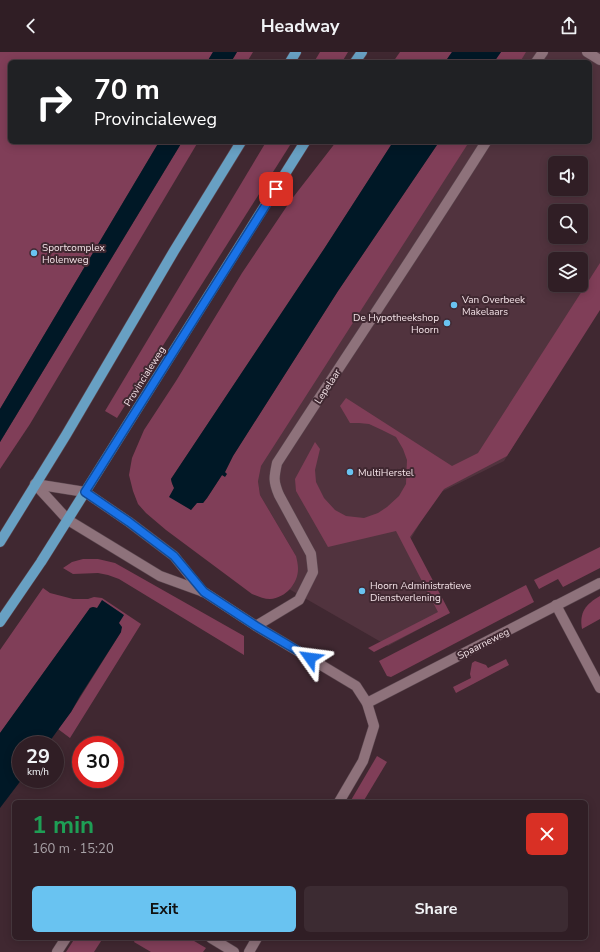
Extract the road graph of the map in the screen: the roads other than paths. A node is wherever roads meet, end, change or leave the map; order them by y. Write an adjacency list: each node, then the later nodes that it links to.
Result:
1 (588, 52): 2 (street)
2 (600, 60)
3 (240, 144): 6 (main road)
4 (304, 144): 7 (main road, Provincialeweg)
5 (485, 144): 14 (street, Lepelaar)
6 (35, 484): 7 (street); 8 (street); 9 (main road)
7 (85, 492): 8 (main road, Provincialeweg); 11 (street)
8 (68, 520): 11 (street); 13 (main road, Provincialeweg)
9 (0, 542)
10 (600, 583): 12 (street, Spaarneweg)
11 (204, 592): 14 (street)
12 (556, 605): 15 (street); 16 (street, Spaarneweg)
13 (0, 622)
14 (256, 626): 16 (street)
15 (600, 688)
16 (367, 703): 17 (street)
17 (340, 800)
18 (65, 940): 21 (street)
19 (214, 940): 22 (street)
20 (256, 940): 23 (street)
21 (57, 952)
22 (234, 952)
23 (249, 952)

